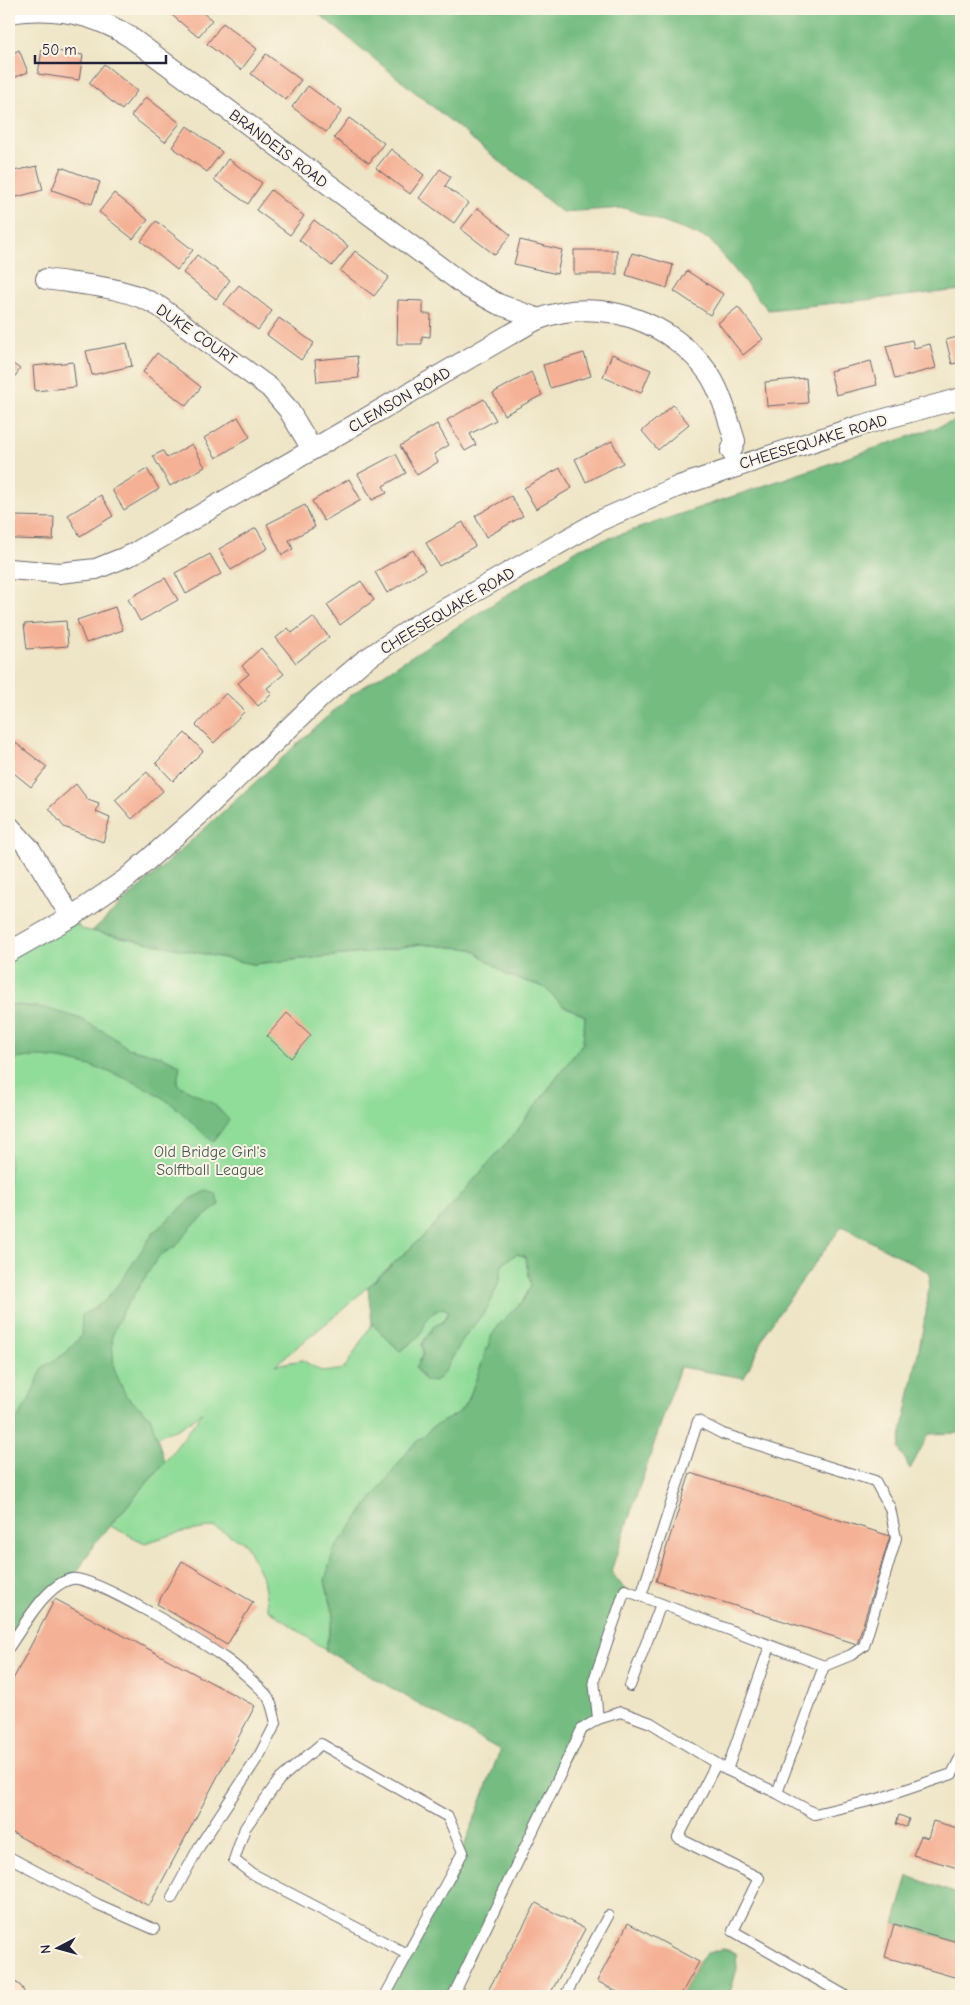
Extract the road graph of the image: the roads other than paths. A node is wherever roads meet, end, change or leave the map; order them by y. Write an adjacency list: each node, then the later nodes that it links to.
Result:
1 (9, 13): 3 (street, BRANDEIS ROAD)
2 (46, 280): 5 (street, DUKE COURT)
3 (539, 319): 5 (street, CLEMSON ROAD); 6 (street, CLEMSON ROAD)
4 (961, 398): 9 (street, CHEESEQUAKE ROAD)
5 (312, 449): 7 (street, CLEMSON ROAD)
6 (731, 451)
7 (9, 569)
8 (9, 826): 9 (street)
9 (70, 917): 10 (street, CHEESEQUAKE ROAD)
10 (9, 952)
11 (641, 1596): 12 (lane); 15 (lane); 17 (lane)
12 (661, 1604): 13 (lane); 16 (lane)
13 (770, 1646): 15 (lane); 20 (lane)
14 (9, 1647): 23 (lane)
15 (824, 1666): 21 (lane)
16 (630, 1686)
17 (598, 1719): 19 (lane); 28 (lane)
18 (961, 1756): 21 (lane)
19 (716, 1764): 20 (lane); 30 (lane)
20 (727, 1770): 21 (lane)
21 (777, 1793)
22 (9, 1857): 25 (lane)
23 (172, 1897)
24 (608, 1916): 29 (lane)
25 (154, 1929)
26 (407, 1954): 26 (lane); 27 (lane)
27 (385, 1996)
28 (453, 1996)
29 (565, 1996)
30 (846, 1996)

